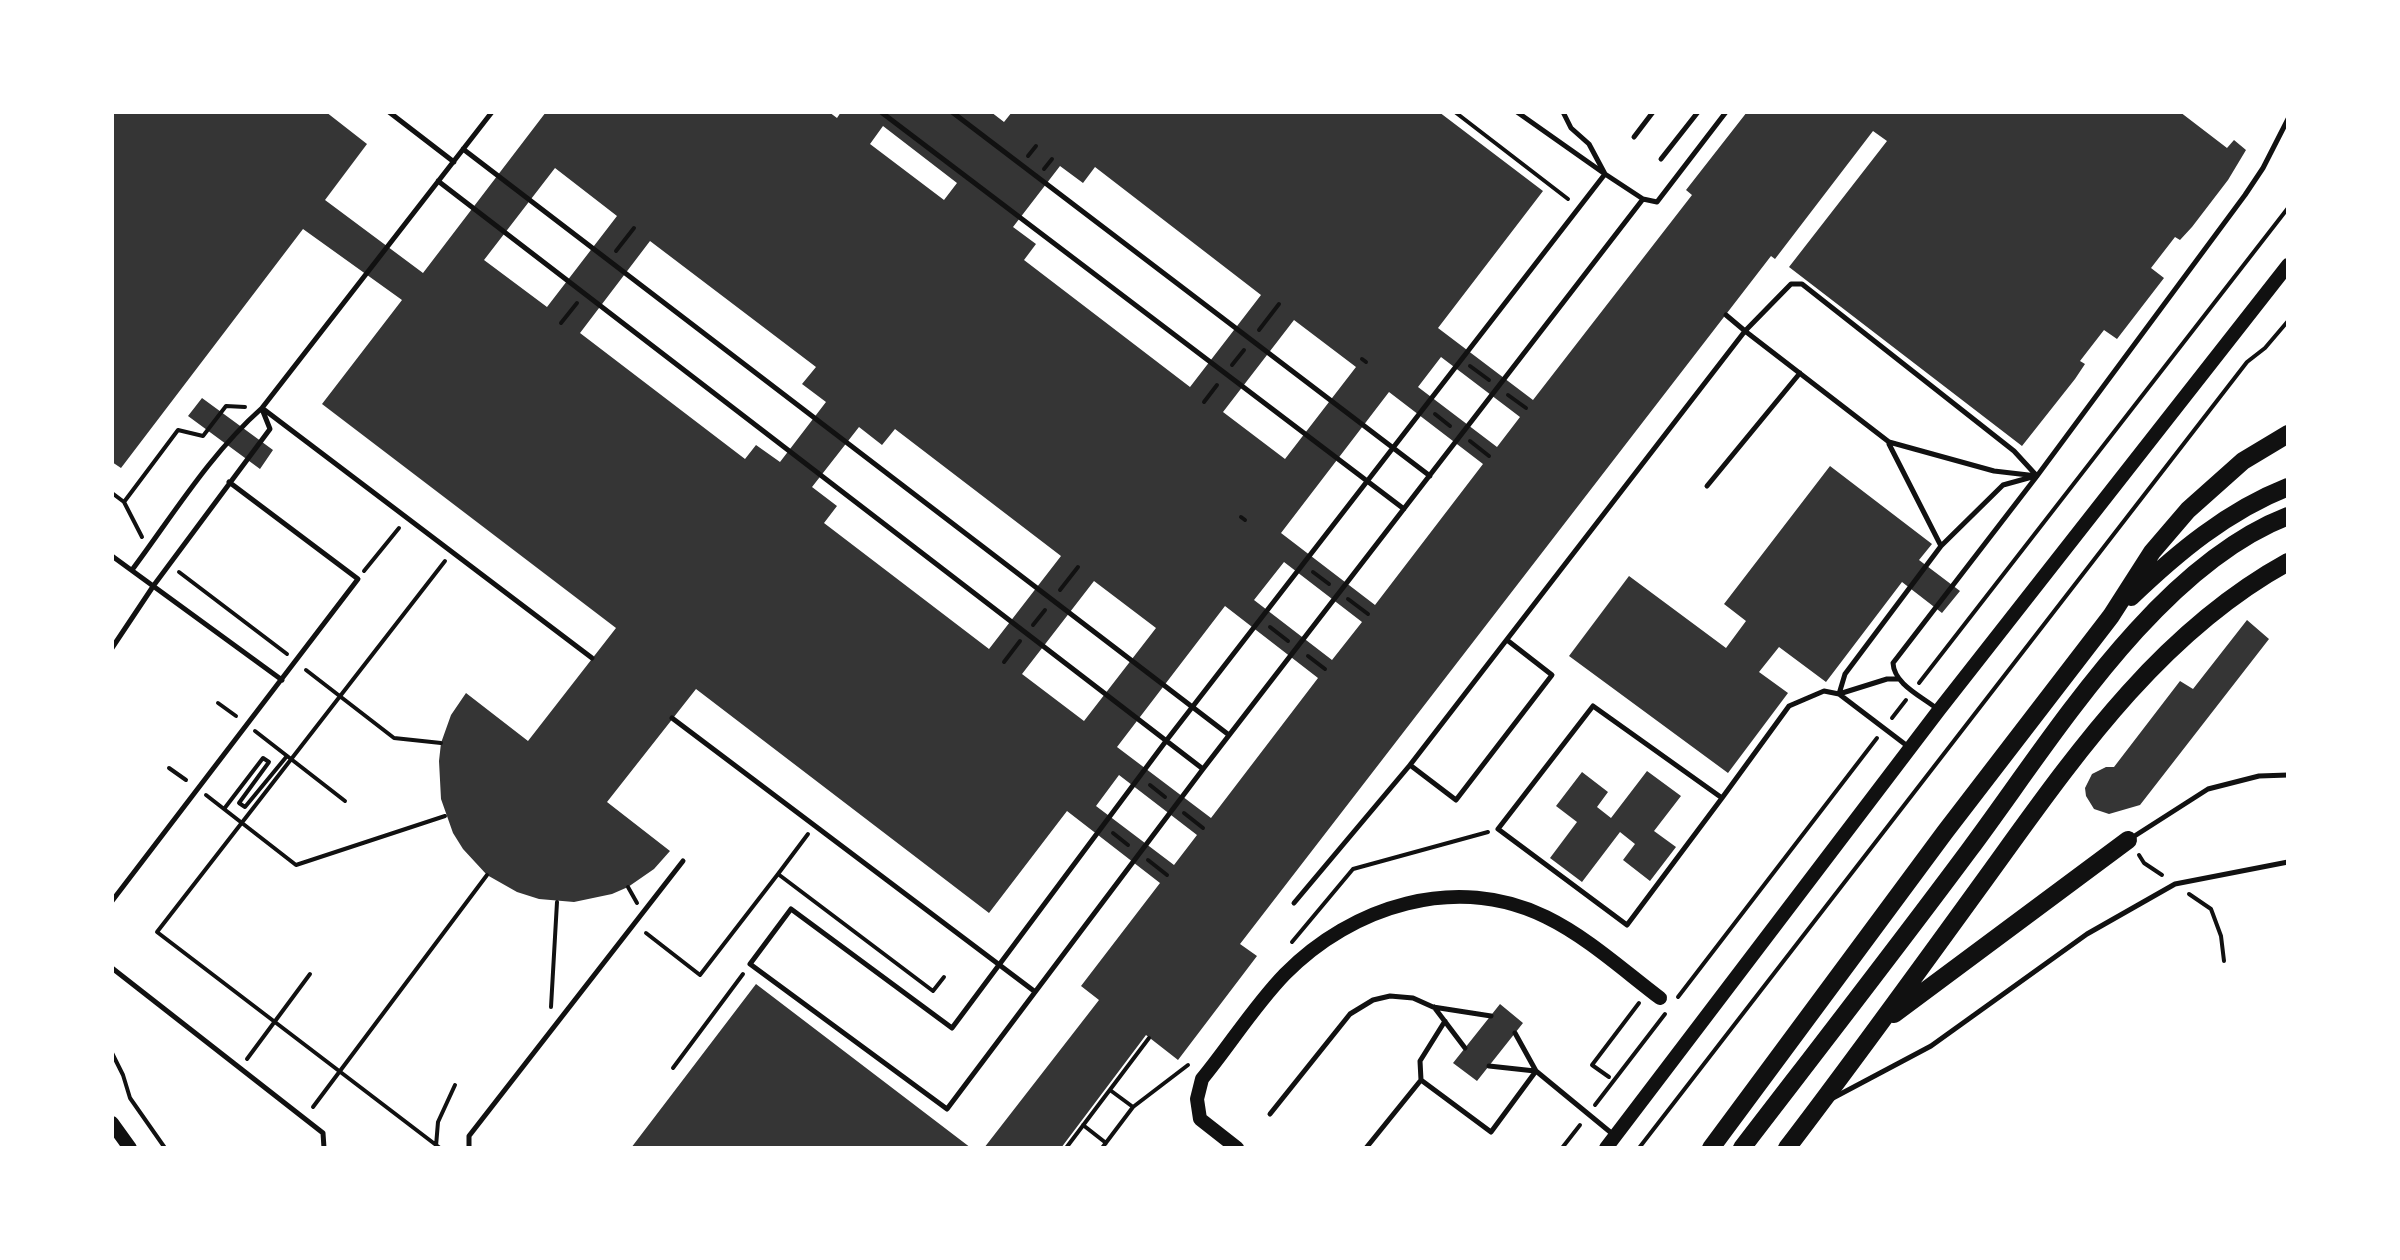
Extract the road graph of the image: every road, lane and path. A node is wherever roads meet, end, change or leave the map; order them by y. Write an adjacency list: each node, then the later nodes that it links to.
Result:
1 (389, 112): 18 (lane)
2 (492, 112): 14 (lane)
3 (881, 112): 45 (lane)
4 (952, 112): 41 (lane)
5 (1455, 112): 23 (path)
6 (1517, 112): 20 (lane)
7 (1563, 112): 20 (lane)
8 (1653, 112): 12 (lane)
9 (1698, 112): 17 (lane)
10 (1726, 112): 22 (lane)
11 (2288, 119): 43 (lane)
12 (1634, 137)
13 (1036, 146): 15 (path)
14 (463, 149): 18 (lane); 78 (lane)
15 (1026, 159)
16 (1052, 159): 19 (path)
17 (1661, 159)
18 (454, 162): 21 (lane)
19 (1042, 171)
20 (1605, 174): 22 (lane); 23 (lane)
21 (438, 181): 38 (lane); 85 (lane)
22 (1643, 199): 42 (lane)
23 (1579, 208): 41 (lane)
24 (2288, 208): 74 (path)
25 (634, 228): 26 (path)
26 (616, 252)
27 (2288, 265): 79 (main road)
28 (579, 299): 32 (path)
29 (1279, 305): 34 (path)
30 (1726, 315): 33 (lane)
31 (2288, 321): 159 (path)
32 (561, 323)
33 (1745, 331): 35 (lane); 43 (lane); 66 (lane)
34 (1232, 366)
35 (1800, 373): 40 (lane); 46 (lane)
36 (1223, 378): 37 (path)
37 (1204, 402)
38 (262, 408): 44 (lane); 48 (path); 51 (lane); 57 (lane)
39 (2288, 434): 62 (highway)
40 (1889, 442): 43 (lane); 52 (lane)
41 (1393, 448): 42 (lane); 45 (lane)
42 (1430, 476): 49 (lane)
43 (2037, 476): 52 (lane); 72 (lane)
44 (229, 482): 58 (lane); 59 (lane)
45 (1367, 482): 49 (lane); 78 (lane)
46 (1707, 486)
47 (2288, 487): 62 (highway)
48 (124, 502)
49 (1404, 509): 83 (lane)
50 (2288, 516): 161 (highway)
51 (406, 518): 53 (lane); 58 (path)
52 (1941, 546): 75 (lane)
53 (451, 553): 69 (lane); 76 (path)
54 (112, 556): 57 (lane)
55 (2288, 562): 125 (highway)
56 (1078, 567): 60 (path)
57 (132, 570): 59 (lane)
58 (358, 579): 70 (lane)
59 (154, 585): 67 (lane); 73 (lane)
60 (1060, 591)
61 (1050, 603): 63 (path)
62 (2111, 616): 160 (highway)
63 (1032, 626)
64 (267, 637): 68 (path)
65 (1022, 638): 71 (path)
66 (1507, 640): 90 (lane); 90 (lane)
67 (112, 648)
68 (283, 650)
69 (592, 658)
70 (296, 661): 73 (lane); 76 (path)
71 (1004, 662)
72 (1898, 679): 74 (lane); 75 (lane)
73 (282, 680): 105 (lane)
74 (1913, 691): 79 (lane); 81 (path)
75 (1839, 694): 88 (lane); 95 (lane)
76 (340, 697): 86 (path); 89 (path)
77 (218, 703): 80 (path)
78 (1192, 706): 83 (lane); 85 (lane)
79 (1939, 710): 88 (main road)
80 (232, 714)
81 (1893, 717)
82 (672, 718): 99 (lane)
83 (1229, 735): 92 (lane)
84 (1878, 736): 118 (path)
85 (1166, 741): 92 (lane); 111 (lane)
86 (441, 743)
87 (274, 746): 89 (path)
88 (1911, 748): 148 (main road)
89 (289, 758): 96 (path); 98 (path); 98 (path)
90 (1410, 765): 107 (lane)
91 (169, 768): 94 (path)
92 (1203, 769): 116 (lane)
93 (2288, 775): 100 (lane)
94 (182, 777)
95 (1722, 798): 95 (lane)
96 (345, 801)
97 (445, 816): 98 (path)
98 (242, 823): 124 (path)
99 (815, 825): 103 (path); 111 (lane)
100 (2128, 840): 125 (highway)
101 (683, 861): 126 (lane)
102 (2288, 862): 141 (lane)
103 (778, 874)
104 (487, 875): 135 (path)
105 (112, 901)
106 (557, 902): 126 (path)
107 (1294, 903)
108 (2211, 909): 110 (path)
109 (646, 933): 113 (path)
110 (2224, 961)
111 (1000, 965): 116 (lane); 116 (lane)
112 (112, 968): 133 (lane)
113 (693, 970)
114 (310, 974): 124 (path)
115 (736, 983): 134 (path)
116 (1034, 991)
117 (1660, 998): 156 (main road)
118 (1675, 1001)
119 (1433, 1007): 122 (lane); 123 (lane); 143 (lane)
120 (1634, 1009): 137 (path)
121 (1665, 1014): 144 (path)
122 (1491, 1016)
123 (1445, 1021): 129 (lane); 138 (lane)
124 (275, 1022): 133 (path); 135 (path)
125 (1882, 1023): 141 (highway)
126 (549, 1033): 154 (lane)
127 (1515, 1033): 136 (lane)
128 (1149, 1038): 140 (path)
129 (1465, 1048)
130 (112, 1053): 151 (path)
131 (1489, 1066): 136 (lane)
132 (1186, 1067): 142 (path)
133 (240, 1068): 145 (lane)
134 (673, 1068)
135 (339, 1071): 145 (path); 153 (path)
136 (1536, 1071): 138 (lane); 144 (lane)
137 (1609, 1077)
138 (1421, 1080): 157 (lane)
139 (455, 1085): 153 (path)
140 (1110, 1090): 142 (path); 147 (path)
141 (1820, 1105): 162 (highway)
142 (1133, 1107): 149 (path)
143 (1270, 1114)
144 (1588, 1115): 148 (lane); 158 (path)
145 (305, 1119): 152 (lane)
146 (112, 1123): 150 (main road)
147 (1083, 1125): 149 (path); 155 (path)
148 (1611, 1142)
149 (1104, 1145)
150 (130, 1148)
151 (165, 1148)
152 (324, 1148)
153 (438, 1148)
154 (469, 1148)
155 (1066, 1148)
156 (1237, 1148)
157 (1366, 1148)
158 (1562, 1148)
159 (1639, 1148)
160 (1711, 1148)
161 (1742, 1148)
162 (1787, 1148)

